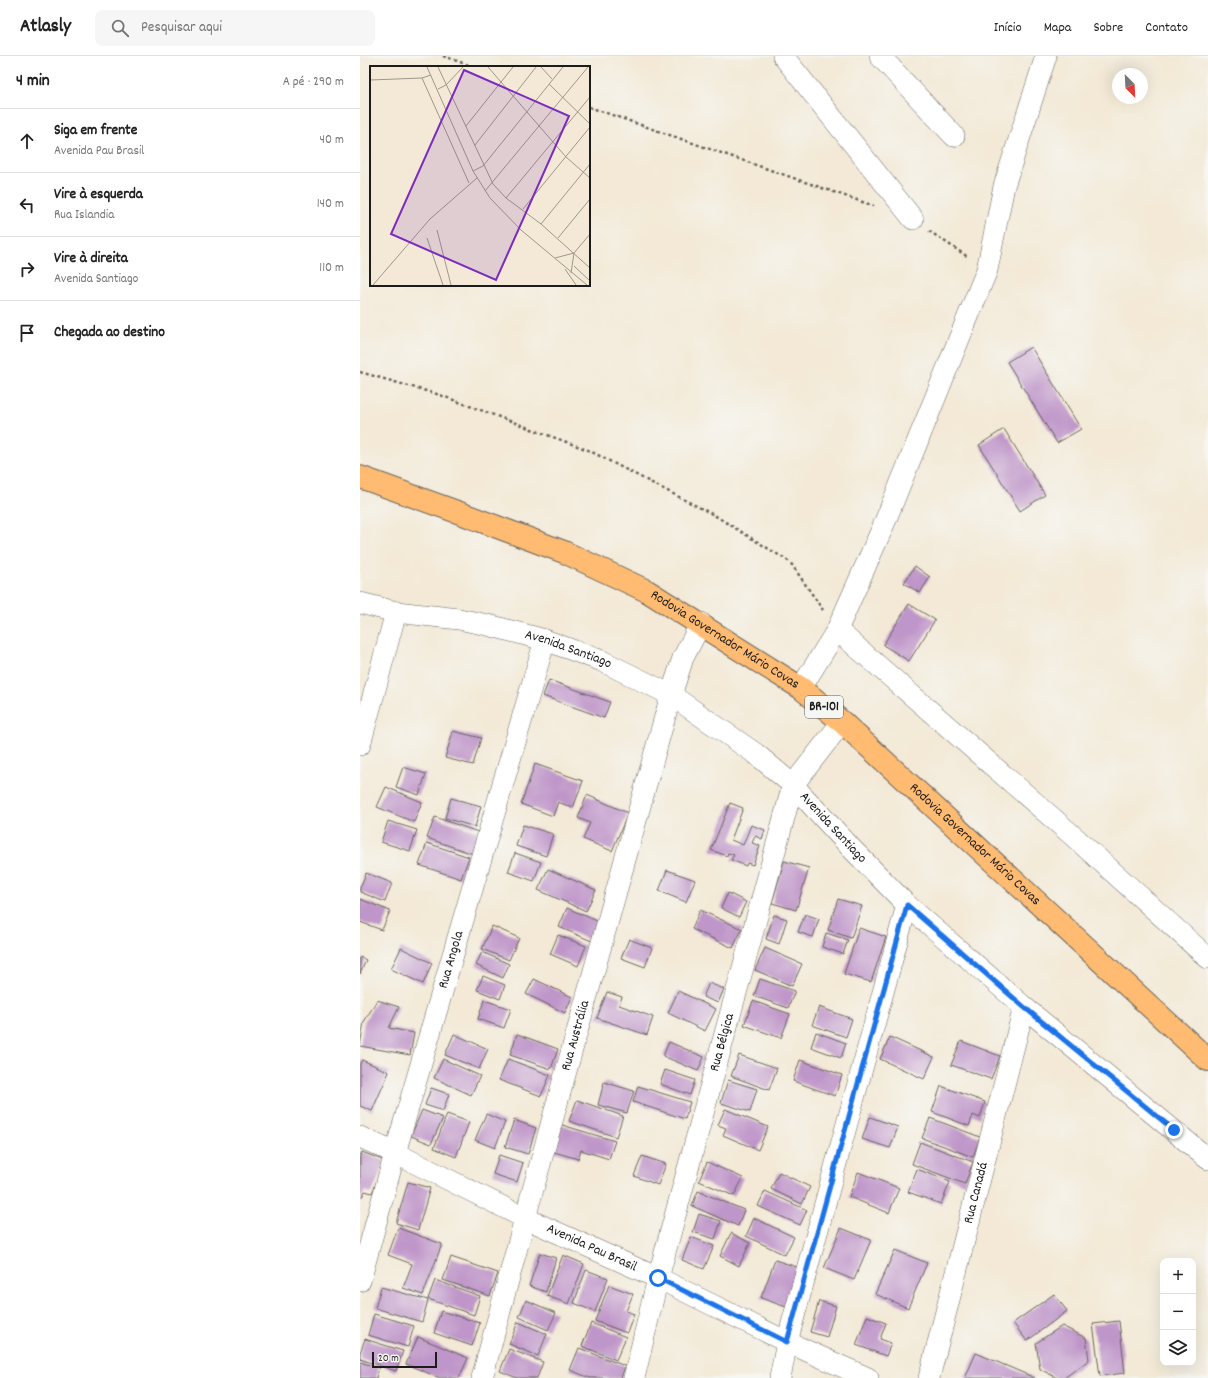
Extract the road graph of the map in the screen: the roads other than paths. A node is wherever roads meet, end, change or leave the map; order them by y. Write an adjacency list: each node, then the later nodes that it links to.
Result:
1 (783, 56): 5 (street)
2 (880, 56): 4 (street)
3 (1046, 56): 10 (street)
4 (954, 136)
5 (912, 219)
6 (360, 477): 9 (highway, Rodovia Governador Mário Covas / BR-101)
7 (360, 603): 8 (street, Avenida Santiago)
8 (396, 612): 11 (street, Avenida Santiago); 15 (street)
9 (701, 624): 12 (highway, Rodovia Governador Mário Covas / BR-101); 13 (street, Rua Austrália)
10 (837, 630): 12 (street); 18 (street)
11 (545, 640): 13 (street, Avenida Santiago); 22 (street, Rua Angola)
12 (801, 688): 14 (highway, Rodovia Governador Mário Covas / BR-101)
13 (671, 695): 16 (street, Avenida Santiago); 24 (street, Rua Austrália)
14 (842, 722): 16 (street, Rua Bélgica); 20 (highway, Rodovia Governador Mário Covas / BR-101)
15 (360, 745)
16 (793, 786): 17 (street, Avenida Santiago); 25 (street, Rua Bélgica)
17 (907, 905): 19 (street, Avenida Santiago); 27 (street)
18 (1208, 958)
19 (1024, 1007): 23 (street, Avenida Santiago); 32 (street, Rua Canadá)
20 (1208, 1060)
21 (360, 1137): 22 (street, Avenida Pau Brasil)
22 (395, 1153): 24 (street, Avenida Pau Brasil); 26 (street, Rua Angola)
23 (1208, 1159)
24 (525, 1218): 25 (street, Avenida Pau Brasil); 28 (street, Rua Austrália)
25 (658, 1278): 27 (street, Avenida Pau Brasil); 29 (street, Rua Bélgica)
26 (360, 1281)
27 (787, 1342): 30 (street); 31 (street, Avenida Pau Brasil)
28 (482, 1378)
29 (634, 1378)
30 (780, 1378)
31 (868, 1378)
32 (929, 1378)

